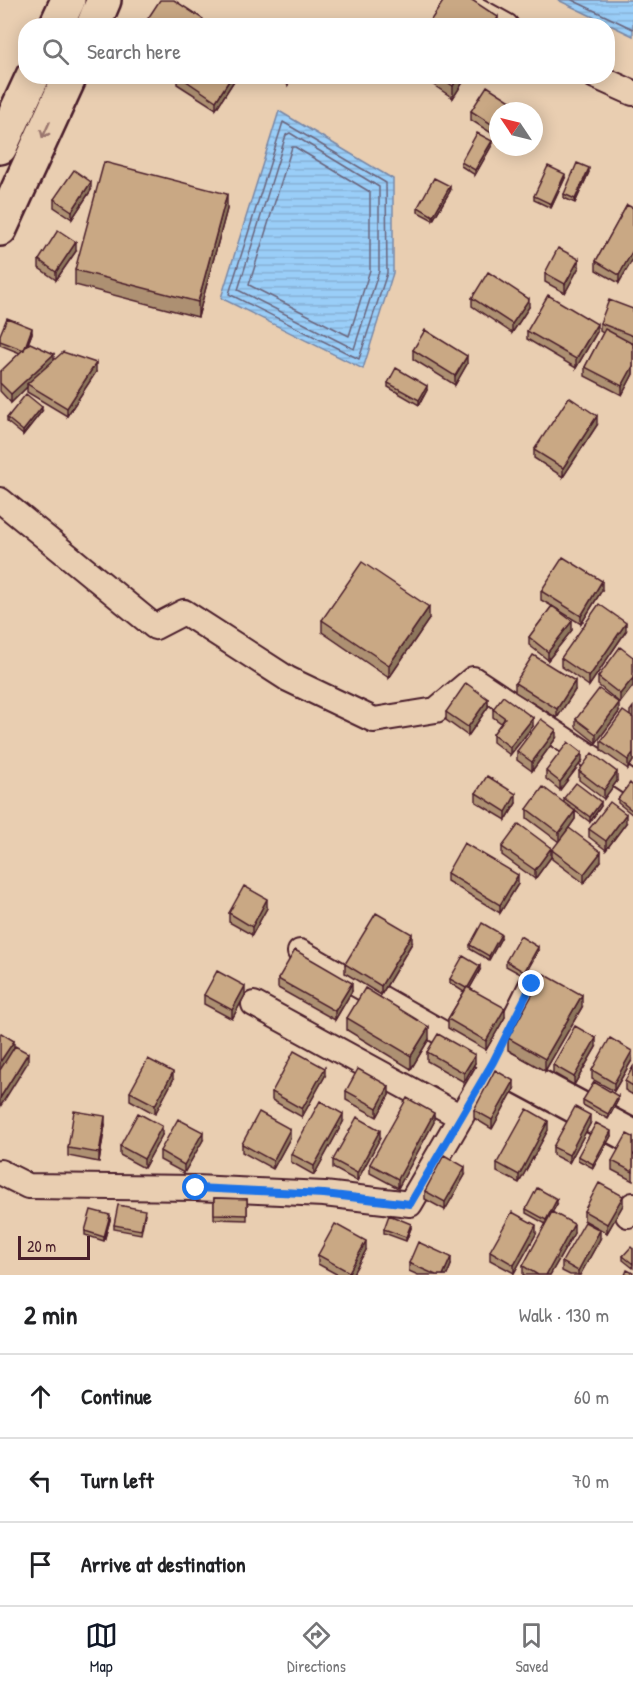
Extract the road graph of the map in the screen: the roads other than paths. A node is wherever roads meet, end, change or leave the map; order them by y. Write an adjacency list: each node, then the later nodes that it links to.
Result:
1 (68, 0): 4 (main road)
2 (104, 0): 5 (main road)
3 (459, 0): 6 (street)
4 (60, 18)
5 (96, 18)
6 (492, 18)
7 (29, 84): 11 (main road)
8 (66, 84): 12 (main road, one-way to 12)
9 (613, 84): 10 (street)
10 (633, 93)
11 (0, 147)
12 (0, 229)
13 (0, 500): 14 (street)
14 (633, 785)
15 (300, 952): 18 (street)
16 (532, 984): 18 (street)
17 (254, 1004): 19 (street)
18 (493, 1062): 19 (street); 20 (main road)
19 (461, 1117): 21 (street)
20 (633, 1137)
21 (0, 1172)

